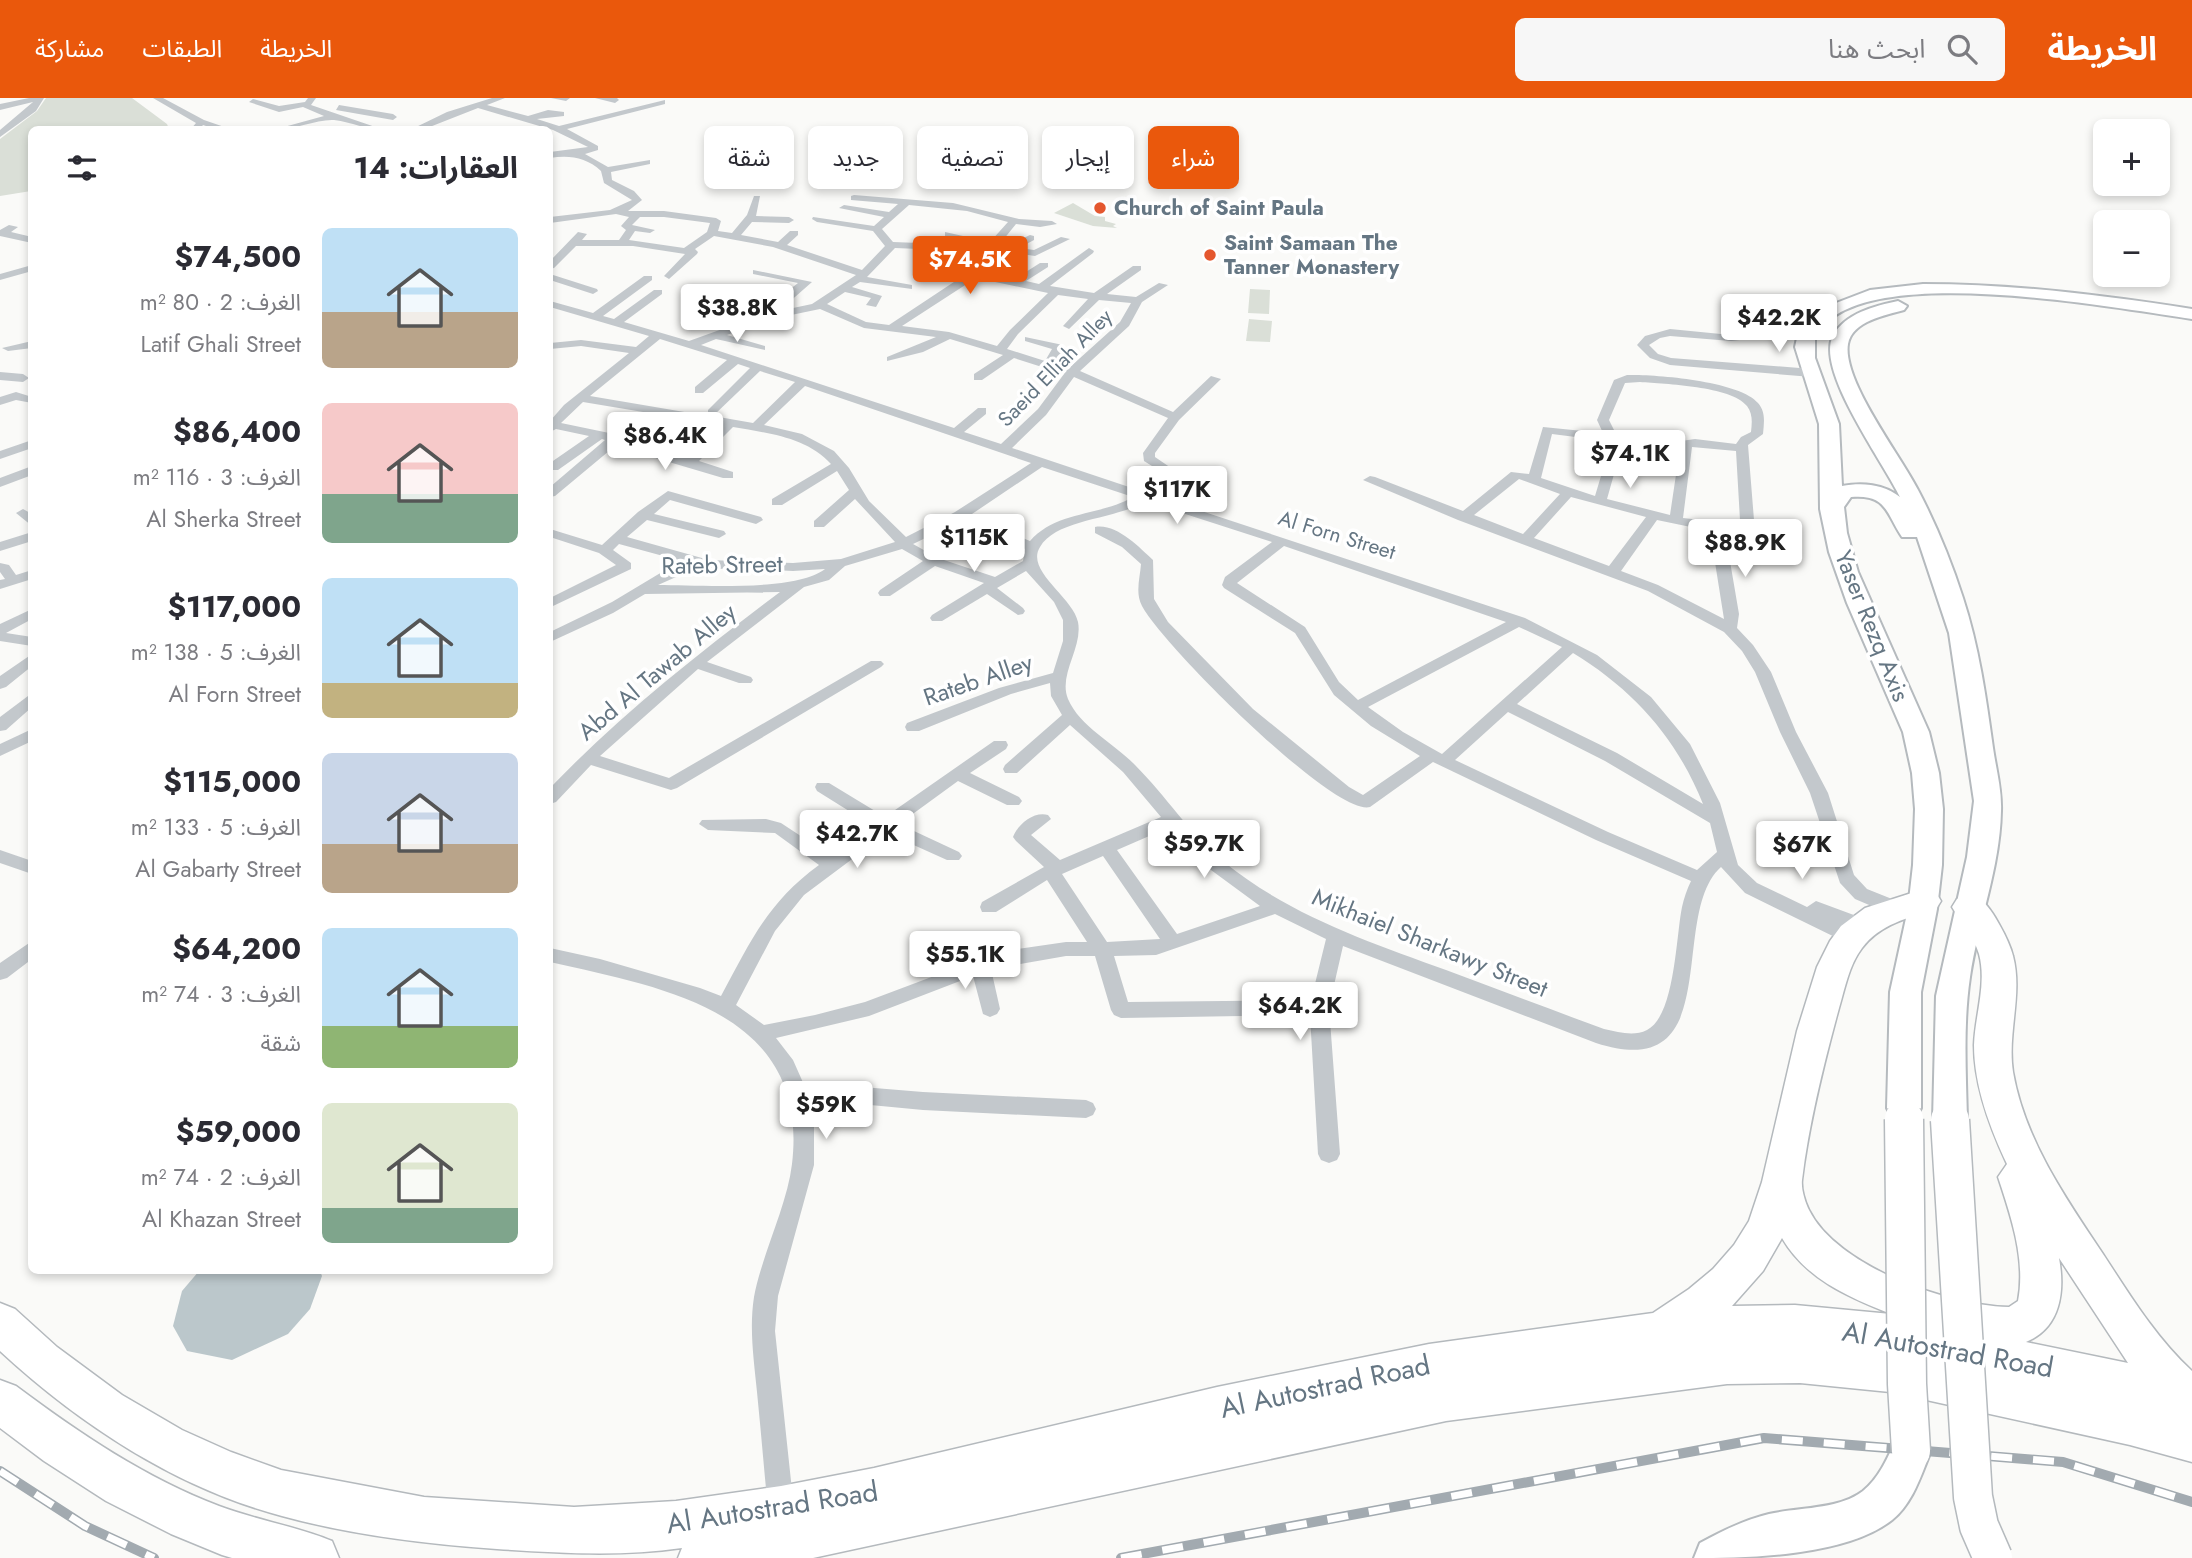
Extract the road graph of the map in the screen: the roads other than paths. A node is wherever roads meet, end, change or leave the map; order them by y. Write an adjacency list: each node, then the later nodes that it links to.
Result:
1 (13, 98): 10 (street)
2 (40, 98): 10 (street); 24 (street)
3 (158, 98): 18 (street)
4 (501, 98): 13 (street)
5 (555, 98): 6 (street)
6 (566, 98)
7 (598, 98): 9 (street)
8 (311, 100): 11 (street); 15 (street); 16 (street)
9 (615, 100)
10 (0, 102)
11 (253, 102)
12 (662, 102): 25 (street)
13 (477, 105): 17 (street); 21 (street)
14 (561, 114): 17 (street)
15 (333, 117): 19 (street); 20 (street)
16 (393, 117)
17 (524, 120): 22 (street)
18 (198, 126)
19 (294, 126)
20 (366, 126)
21 (424, 126)
22 (539, 126)
23 (553, 132): 25 (street)
24 (0, 134)
25 (558, 134): 26 (street)
26 (574, 154): 27 (street); 29 (street)
27 (553, 155)
28 (647, 162): 29 (street)
29 (606, 170): 35 (street)
30 (757, 198): 39 (street)
31 (854, 198): 32 (street)
32 (906, 202): 37 (street); 43 (street)
33 (844, 208): 37 (street)
34 (553, 211): 38 (street)
35 (611, 212): 36 (street); 38 (street)
36 (636, 215): 45 (street); 50 (street)
37 (891, 215): 47 (street)
38 (568, 217): 41 (street)
39 (749, 219): 42 (street); 53 (street)
40 (817, 219): 47 (street)
41 (553, 220)
42 (789, 220)
43 (1013, 222): 44 (street); 61 (street)
44 (1052, 224)
45 (631, 228): 48 (street); 58 (street)
46 (28, 229): 55 (street)
47 (876, 229): 59 (street)
48 (650, 230)
49 (583, 232): 57 (street)
50 (712, 233): 53 (street); 63 (street)
51 (794, 233): 60 (street)
52 (949, 234): 61 (street)
53 (736, 236): 60 (street)
54 (1031, 237): 62 (street)
55 (28, 238)
56 (1065, 239): 62 (street)
57 (575, 243): 58 (street); 66 (street)
58 (621, 244): 63 (street)
59 (891, 244): 65 (street); 74 (street)
60 (779, 246): 68 (street)
61 (993, 246): 62 (street); 72 (street)
62 (1008, 249)
63 (687, 250): 73 (street)
64 (1089, 251): 83 (street)
65 (957, 256)
66 (553, 263)
67 (1044, 265): 78 (street)
68 (797, 267): 71 (street); 74 (street); 79 (street); 93 (street)
69 (1137, 268): 87 (street)
70 (28, 269): 75 (street)
71 (757, 272)
72 (974, 274): 78 (street); 99 (street)
73 (669, 276)
74 (860, 276): 81 (street); 82 (street)
75 (0, 277)
76 (553, 278): 84 (street)
77 (648, 278): 95 (street)
78 (1018, 282): 83 (street)
79 (768, 285)
80 (1163, 285): 89 (street, Saeid Elliah Alley)
81 (908, 287)
82 (844, 288): 91 (street); 92 (street)
83 (1041, 288): 85 (street)
84 (593, 291)
85 (1056, 291): 87 (street); 111 (street)
86 (707, 297): 93 (street)
87 (1096, 297): 89 (street); 98 (street)
88 (661, 298): 96 (street)
89 (1138, 300): 116 (street, Saeid Elliah Alley)
90 (553, 305): 95 (street, Al Forn Street)
91 (820, 305): 93 (street); 99 (street)
92 (872, 305)
93 (773, 313): 101 (street)
94 (2192, 314): 117 (main road, Yaser Rezq Axis)
95 (593, 318): 96 (street, Al Forn Street)
96 (621, 325): 103 (street, Al Forn Street)
97 (2192, 325): 138 (main road)
98 (1069, 326)
99 (890, 329): 102 (street)
100 (1769, 334): 117 (street)
101 (715, 335): 106 (street); 109 (street)
102 (949, 335): 111 (street); 112 (street)
103 (657, 336): 106 (street, Al Forn Street); 110 (street)
104 (1029, 340): 114 (street)
105 (28, 345): 108 (street)
106 (688, 345): 113 (street, Al Forn Street)
107 (555, 346): 110 (street)
108 (8, 348)
109 (761, 348)
110 (638, 351): 124 (street)
111 (1005, 353): 114 (street); 120 (street)
112 (891, 359)
113 (735, 360): 115 (street, Al Forn Street); 123 (street)
114 (1048, 365): 116 (street)
115 (757, 368): 122 (street, Al Forn Street); 128 (street)
116 (1072, 372): 129 (street); 142 (street, Saeid Elliah Alley)
117 (1812, 373): 140 (main road, Yaser Rezq Axis)
118 (0, 376): 119 (street)
119 (23, 377)
120 (978, 377)
121 (1215, 379): 129 (street)
122 (802, 382): 133 (street); 134 (street, Al Forn Street)
123 (699, 390)
124 (580, 398): 130 (street); 131 (street)
125 (28, 399): 126 (street)
126 (0, 401)
127 (982, 411): 134 (street)
128 (712, 413)
129 (1175, 417): 158 (street)
130 (730, 423): 133 (street); 144 (street)
131 (553, 425)
132 (553, 427): 135 (street)
133 (756, 427): 146 (street)
134 (955, 433): 142 (street, Al Forn Street)
135 (609, 438): 137 (street); 144 (street); 147 (street); 150 (street)
136 (1611, 438): 141 (street); 153 (street); 159 (street)
137 (684, 441)
138 (1880, 441): 140 (main road); 185 (main road)
139 (28, 445): 143 (street)
140 (1831, 446): 161 (main road, Yaser Rezq Axis)
141 (1742, 448): 166 (street); 169 (street)
142 (1003, 449): 145 (street, Al Forn Street)
143 (0, 455)
144 (691, 462): 151 (street)
145 (1040, 462): 158 (street, Al Forn Street); 164 (street)
146 (839, 465): 156 (street); 160 (street)
147 (553, 466)
148 (553, 467): 150 (street)
149 (28, 472): 154 (street)
150 (575, 472): 155 (street)
151 (729, 475)
152 (1370, 480): 165 (street)
153 (1534, 480): 157 (street); 165 (street)
154 (0, 483)
155 (553, 490)
156 (856, 491): 168 (street); 177 (street)
157 (1569, 492): 159 (street); 175 (street)
158 (1143, 497): 176 (street, Al Forn Street); 180 (street)
159 (1600, 500): 162 (street)
160 (777, 502)
161 (1831, 509): 185 (main road); 243 (main road, Yaser Rezq Axis)
162 (1655, 514): 166 (street); 186 (street)
163 (643, 515): 167 (street); 171 (street); 174 (street)
164 (957, 516): 177 (street); 180 (street)
165 (1463, 517): 175 (street)
166 (1676, 519): 169 (street)
167 (756, 520)
168 (819, 524)
169 (1717, 529): 198 (street)
170 (1100, 530): 221 (street)
171 (719, 534)
172 (28, 537): 178 (street)
173 (553, 538): 179 (street)
174 (617, 539): 179 (street); 183 (street)
175 (1525, 540): 186 (street)
176 (1282, 541): 197 (street, Al Forn Street); 213 (street)
177 (904, 543): 181 (street); 182 (street)
178 (0, 547)
179 (604, 550): 193 (street)
180 (1031, 555): 189 (street); 208 (street)
181 (933, 561): 189 (street); 192 (street)
182 (841, 563): 183 (street); 190 (street, Rateb Street)
183 (708, 564): 191 (street)
184 (0, 566): 188 (street)
185 (1940, 566): 242 (main road)
186 (1613, 571): 198 (street)
187 (28, 575): 188 (street)
188 (7, 583)
189 (991, 585): 194 (street); 196 (street)
190 (798, 586): 191 (street, Rateb Street); 205 (street, Abd Al Tawab Alley)
191 (639, 590): 201 (street)
192 (885, 593)
193 (553, 602)
194 (1018, 611)
195 (28, 615): 199 (street)
196 (937, 618)
197 (1520, 621): 203 (street, Al Forn Street); 213 (street)
198 (1729, 629): 243 (street)
199 (0, 630)
200 (0, 636): 202 (street)
201 (553, 636)
202 (28, 641)
203 (1572, 646): 212 (street); 229 (street, Al Forn Street)
204 (28, 660): 207 (street)
205 (696, 663): 209 (street); 220 (street, Abd Al Tawab Alley)
206 (876, 664): 220 (street)
207 (6, 673): 210 (street)
208 (1059, 676): 214 (street, Mikhaiel Sharkawy Street); 216 (street, Rateb Alley)
209 (745, 680)
210 (0, 684)
211 (28, 702): 215 (street)
212 (1506, 705): 221 (street); 229 (street)
213 (1358, 706): 221 (street)
214 (1071, 715): 222 (street); 227 (street, Mikhaiel Sharkawy Street)
215 (0, 726)
216 (914, 727)
217 (28, 736): 219 (street)
218 (1000, 745): 223 (street)
219 (0, 751)
220 (588, 758): 225 (street, Abd Al Tawab Alley)
221 (1438, 758): 239 (street)
222 (1011, 769)
223 (957, 775): 226 (street); 231 (street)
224 (823, 787): 231 (street)
225 (553, 796)
226 (1013, 801)
227 (1173, 818): 232 (street); 241 (street, Mikhaiel Sharkawy Street)
228 (1042, 819): 238 (street)
229 (1717, 820): 233 (street, Al Forn Street)
230 (708, 824): 236 (street)
231 (885, 825): 235 (street); 236 (street)
232 (1106, 847): 238 (street); 245 (street)
233 (1727, 854): 239 (street); 243 (street, Al Forn Street)
234 (0, 856): 237 (street)
235 (953, 856)
236 (831, 865): 251 (street)
237 (28, 866)
238 (1054, 869): 240 (street); 246 (street)
239 (1701, 878): 244 (street, Mikhaiel Sharkawy Street)
240 (989, 907)
241 (1278, 907): 244 (street, Mikhaiel Sharkawy Street); 245 (street)
242 (1969, 907): 257 (highway); 266 (main road, bridge)
243 (1883, 918): 259 (highway); 269 (main road, Yaser Rezq Axis, bridge)
244 (1336, 937): 252 (street)
245 (1173, 943): 246 (street)
246 (1102, 948): 249 (street); 252 (street)
247 (28, 951): 250 (street)
248 (553, 955): 251 (street)
249 (980, 965): 253 (street); 254 (street)
250 (0, 973)
251 (724, 1007): 254 (street)
252 (1319, 1007): 258 (street)
253 (990, 1009)
254 (761, 1033): 255 (street)
255 (803, 1108): 256 (street); 265 (street)
256 (1086, 1109)
257 (2014, 1134): 259 (highway); 262 (highway)
258 (1329, 1154)
259 (1782, 1184): 261 (highway)
260 (0, 1323): 265 (highway, Al Autostrad Road)
261 (1658, 1332): 262 (highway, Al Autostrad Road); 265 (highway, Al Autostrad Road)
262 (2190, 1397)
263 (0, 1401): 267 (highway)
264 (2192, 1440): 268 (highway, Al Autostrad Road)
265 (781, 1509)
266 (1995, 1547)
267 (315, 1558)
268 (702, 1558)
269 (1715, 1558)

